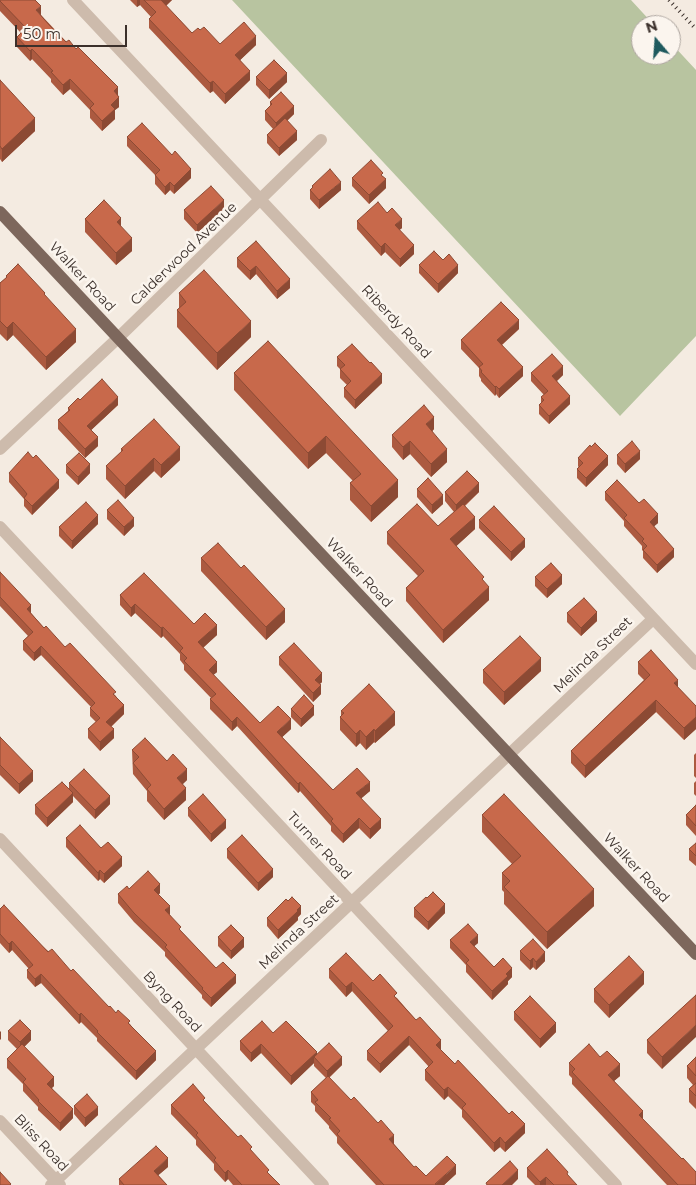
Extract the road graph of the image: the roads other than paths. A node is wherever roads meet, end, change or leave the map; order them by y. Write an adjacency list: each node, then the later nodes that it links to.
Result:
1 (73, 0): 3 (street, Riberdy Road)
2 (321, 140): 3 (street, Calderwood Avenue)
3 (260, 200): 5 (street, Calderwood Avenue); 8 (street, Riberdy Road)
4 (0, 212): 5 (main road, Walker Road)
5 (118, 338): 6 (street, Calderwood Avenue); 10 (main road, Walker Road)
6 (0, 449)
7 (0, 527): 12 (street, Turner Road)
8 (653, 618): 9 (street, Riberdy Road); 10 (street, Melinda Street)
9 (696, 664)
10 (509, 755): 12 (street, Melinda Street); 13 (main road, Walker Road)
11 (0, 838): 14 (street, Byng Road)
12 (352, 903): 14 (street, Melinda Street); 18 (street, Turner Road)
13 (696, 954)
14 (196, 1049): 16 (street, Melinda Street); 17 (street, Byng Road)
15 (0, 1121): 16 (street, Bliss Road)
16 (56, 1184)
17 (323, 1185)
18 (616, 1185)

